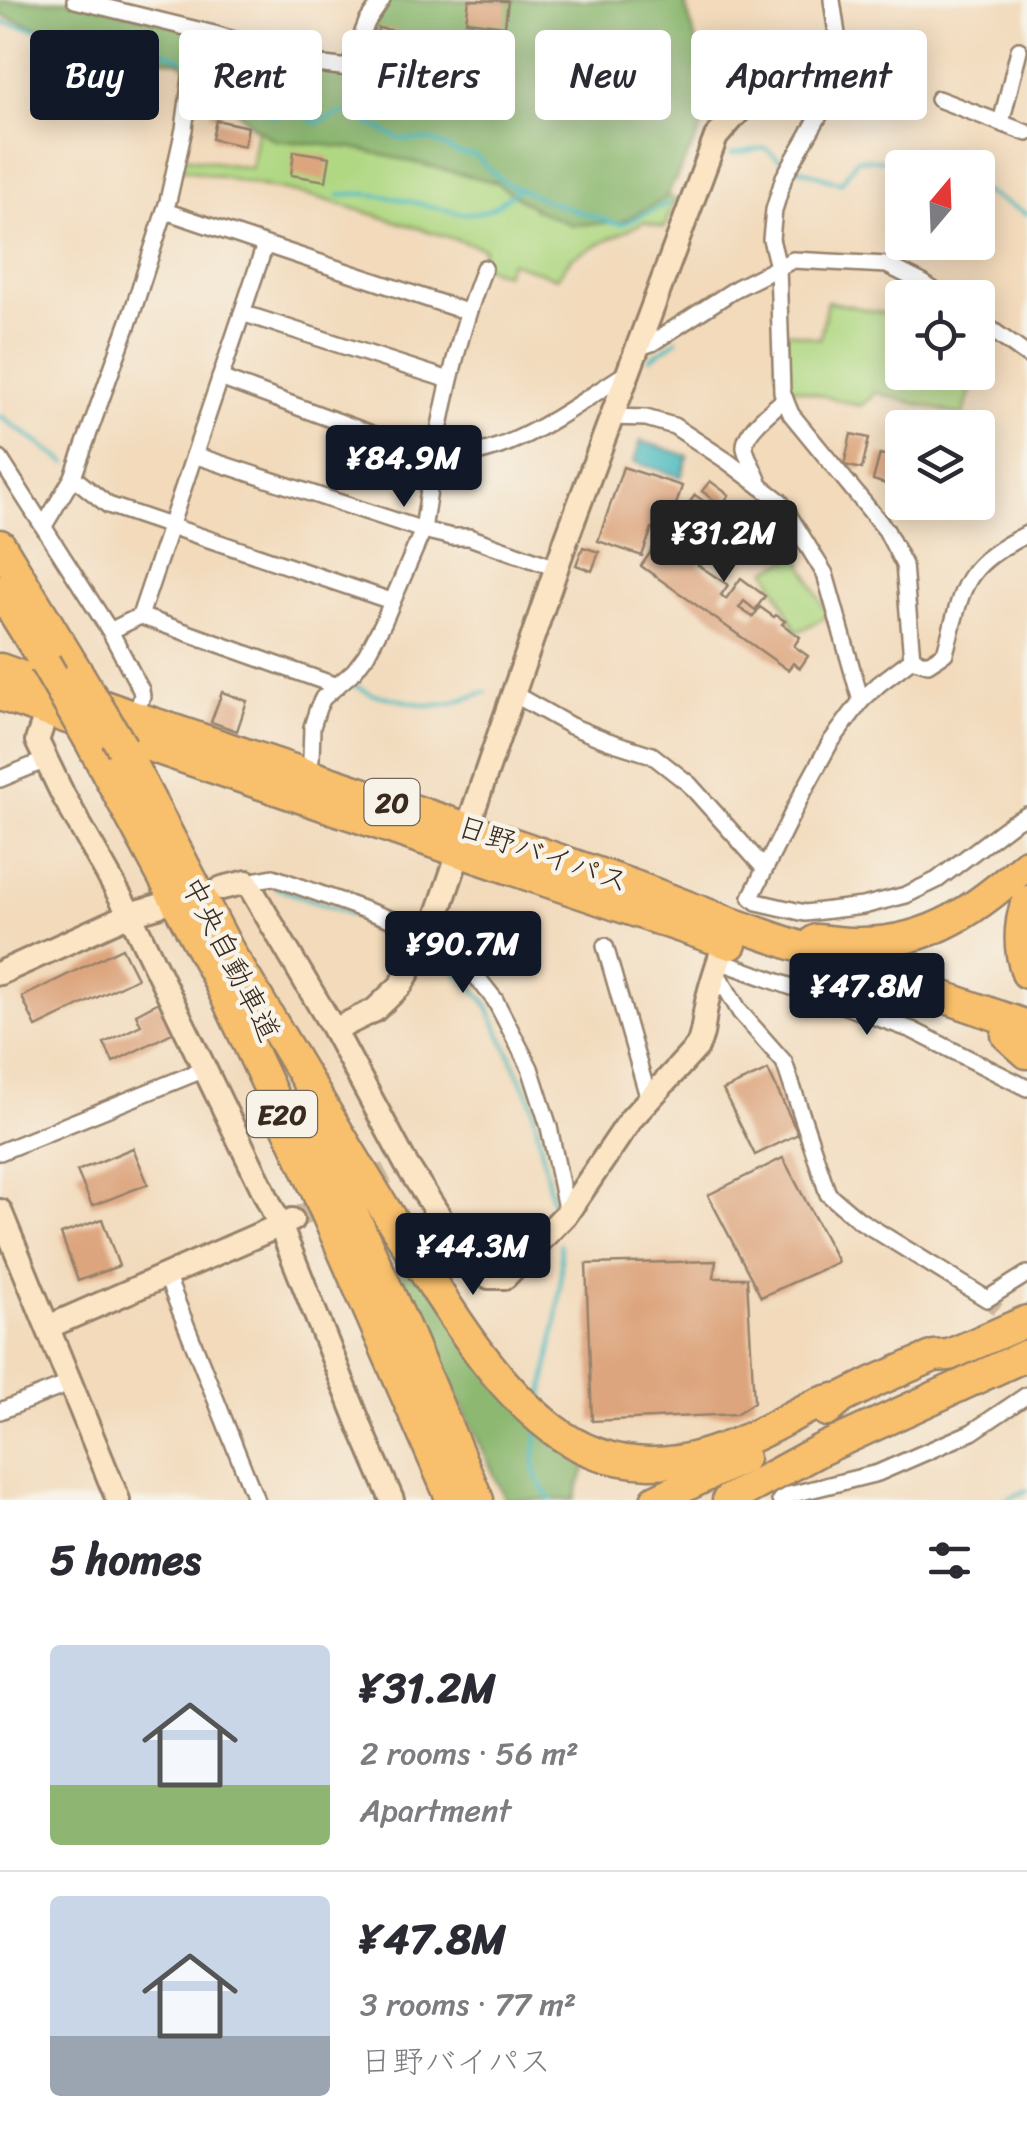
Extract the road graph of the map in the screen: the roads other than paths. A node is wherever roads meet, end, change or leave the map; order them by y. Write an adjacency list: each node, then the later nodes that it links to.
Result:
1 (75, 0): 4 (street)
2 (382, 0): 8 (street)
3 (832, 0): 6 (street)
4 (126, 5): 5 (street)
5 (205, 30)
6 (836, 30)
7 (1019, 50): 13 (street)
8 (322, 65)
9 (938, 99): 13 (street)
10 (185, 120): 15 (street)
11 (731, 120): 23 (street)
12 (817, 120): 17 (street)
13 (1001, 123): 14 (street)
14 (1027, 133)
15 (165, 211): 16 (street); 33 (street)
16 (264, 246): 20 (street); 21 (street)
17 (778, 267): 19 (street); 23 (street); 28 (street)
18 (484, 268): 20 (street)
19 (919, 280)
20 (467, 312): 27 (street)
21 (242, 313): 26 (street); 27 (street)
22 (995, 332): 24 (street)
23 (636, 348): 25 (street)
24 (1027, 356)
25 (627, 373): 29 (street); 31 (street)
26 (220, 378): 30 (street); 31 (street)
27 (448, 380): 31 (street)
28 (785, 399): 34 (street); 45 (street)
29 (611, 416): 34 (street); 40 (street)
30 (194, 455): 36 (street); 37 (street)
31 (434, 457): 37 (street)
32 (0, 459): 35 (street)
33 (73, 477): 35 (street); 36 (street)
34 (760, 486): 50 (street)
35 (44, 526): 44 (street)
36 (170, 527): 42 (street); 43 (street)
37 (423, 530): 40 (street); 42 (street)
38 (1027, 534): 45 (street)
39 (0, 545): 69 (highway, 中央自動車道 / E20, bridge)
40 (556, 568): 48 (street)
41 (0, 590): 96 (highway, 中央自動車道 / E20, bridge)
42 (391, 602): 47 (street)
43 (140, 616): 44 (street); 47 (street)
44 (110, 631): 52 (street)
45 (912, 659): 50 (street)
46 (0, 669): 52 (highway, 日野バイパス / 20)
47 (337, 686): 54 (street)
48 (512, 693): 57 (street); 59 (street)
49 (0, 695): 51 (highway, 日野バイパス / 20)
50 (861, 701): 59 (street)
51 (46, 711): 53 (street); 57 (highway, 日野バイパス / 20)
52 (135, 718): 54 (highway, 日野バイパス / 20)
53 (46, 760): 55 (street); 64 (street)
54 (307, 774): 57 (highway, 日野バイパス / 20)
55 (0, 779)
56 (1027, 815): 59 (street)
57 (462, 839): 65 (street); 66 (highway, 日野バイパス / 20); 68 (highway, 日野バイパス / 20)
58 (1027, 864): 66 (highway)
59 (764, 868)
60 (247, 882): 61 (street); 65 (street); 72 (street)
61 (222, 888)
62 (1027, 901): 71 (highway)
63 (158, 906): 64 (street)
64 (130, 914): 70 (street); 74 (street)
65 (430, 934): 72 (street); 79 (street)
66 (782, 940): 73 (highway, 日野バイパス / 20)
67 (606, 946): 76 (street)
68 (720, 958): 73 (highway, 日野バイパス / 20); 75 (street); 76 (street); 81 (street)
69 (236, 963): 90 (highway); 97 (highway, 中央自動車道 / E20)
70 (0, 973)
71 (1027, 973)
72 (334, 1030): 79 (street)
73 (1022, 1039)
74 (205, 1069): 77 (street); 80 (street)
75 (1027, 1088)
76 (649, 1100): 79 (street)
77 (0, 1152)
78 (0, 1211): 85 (street)
79 (567, 1213)
80 (286, 1222): 82 (street); 95 (street)
81 (1027, 1274)
82 (166, 1275): 85 (street); 94 (street)
83 (1027, 1302): 86 (highway)
84 (1027, 1321): 86 (highway)
85 (48, 1327): 88 (street)
86 (934, 1356): 90 (highway)
87 (1025, 1356): 92 (highway)
88 (70, 1384): 91 (street); 93 (street)
89 (1027, 1395): 101 (street)
90 (842, 1398): 98 (highway)
91 (0, 1411)
92 (820, 1450): 99 (highway); 100 (highway)
93 (118, 1500)
94 (256, 1500)
95 (392, 1500)
96 (452, 1500)
97 (478, 1500)
98 (656, 1500)
99 (689, 1500)
100 (728, 1500)
101 (780, 1500)

